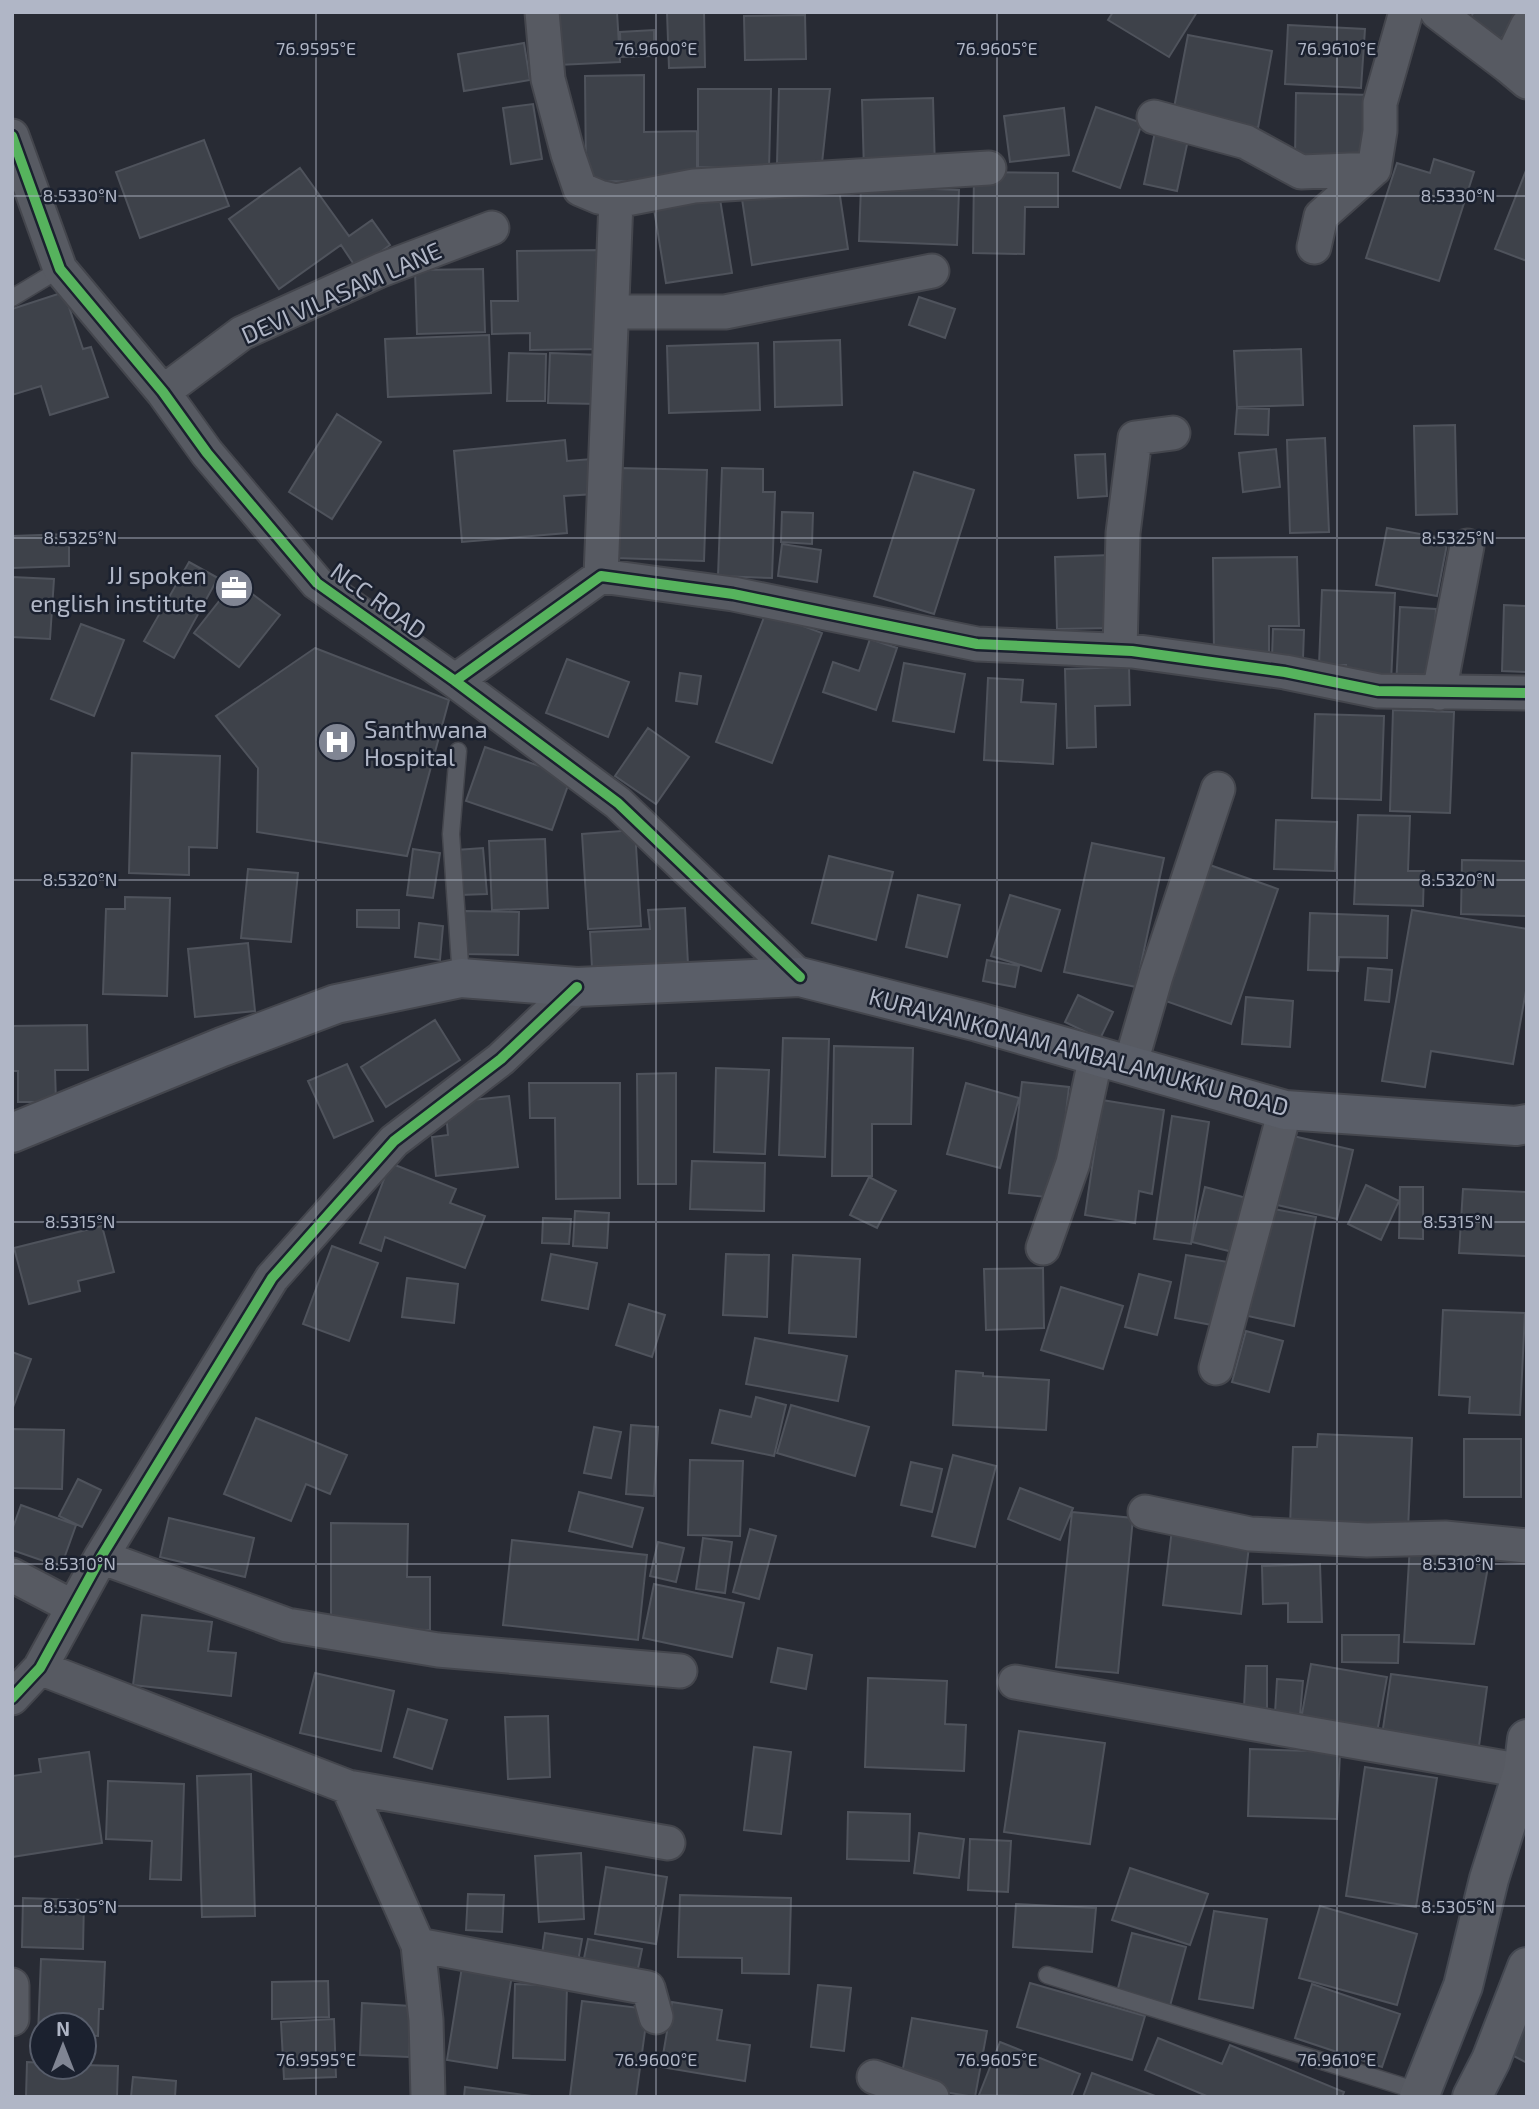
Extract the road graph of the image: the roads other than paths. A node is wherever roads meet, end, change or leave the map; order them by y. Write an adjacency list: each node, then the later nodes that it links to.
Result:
1 (542, 12): 10 (street)
2 (1406, 12): 9 (street)
3 (1437, 12): 5 (street)
4 (1527, 26): 5 (street)
5 (1517, 74)
6 (1154, 117): 9 (street)
7 (12, 136): 13 (street, NCC ROAD)
8 (989, 168): 10 (street)
9 (1374, 169): 12 (street)
10 (616, 201): 16 (street)
11 (492, 228): 17 (street, DEVI VILASAM LANE)
12 (1314, 247)
13 (60, 269): 15 (lane); 17 (street, NCC ROAD)
14 (932, 271): 16 (street)
15 (12, 298)
16 (612, 312): 20 (street)
17 (163, 392): 22 (street, NCC ROAD)
18 (1173, 433): 21 (street)
19 (1467, 546): 23 (street)
20 (601, 576): 21 (street); 22 (street)
21 (1120, 650): 23 (street)
22 (455, 681): 27 (street, NCC ROAD)
23 (1439, 693): 24 (street)
24 (1527, 693)
25 (458, 751): 28 (lane)
26 (1218, 789): 30 (street)
27 (800, 977): 29 (main road, KURAVANKONAM AMBALAMUKKU ROAD); 30 (main road, KURAVANKONAM AMBALAMUKKU ROAD)
28 (461, 978): 29 (main road, KURAVANKONAM AMBALAMUKKU ROAD); 33 (main road, KURAVANKONAM AMBALAMUKKU ROAD)
29 (577, 987): 38 (street)
30 (1113, 1061): 31 (main road, KURAVANKONAM AMBALAMUKKU ROAD); 34 (street)
31 (1285, 1110): 32 (main road, KURAVANKONAM AMBALAMUKKU ROAD); 35 (street)
32 (1524, 1123)
33 (12, 1133)
34 (1043, 1248)
35 (1216, 1368)
36 (1145, 1512): 37 (street)
37 (1527, 1546)
38 (101, 1558): 40 (street); 42 (street)
39 (12, 1575): 40 (street)
40 (73, 1607): 41 (street)
41 (40, 1668): 44 (street); 46 (street)
42 (680, 1671)
43 (1015, 1682): 45 (street)
44 (12, 1698)
45 (1525, 1755): 55 (main road)
46 (348, 1787): 47 (street); 48 (street)
47 (668, 1843)
48 (418, 1945): 52 (street); 56 (street)
49 (1527, 1967): 58 (main road)
50 (1047, 1975): 55 (lane)
51 (12, 1985): 53 (street)
52 (656, 2017)
53 (12, 2019)
54 (874, 2077): 57 (street)
55 (1420, 2095)
56 (428, 2097)
57 (932, 2097)
58 (1472, 2097)

